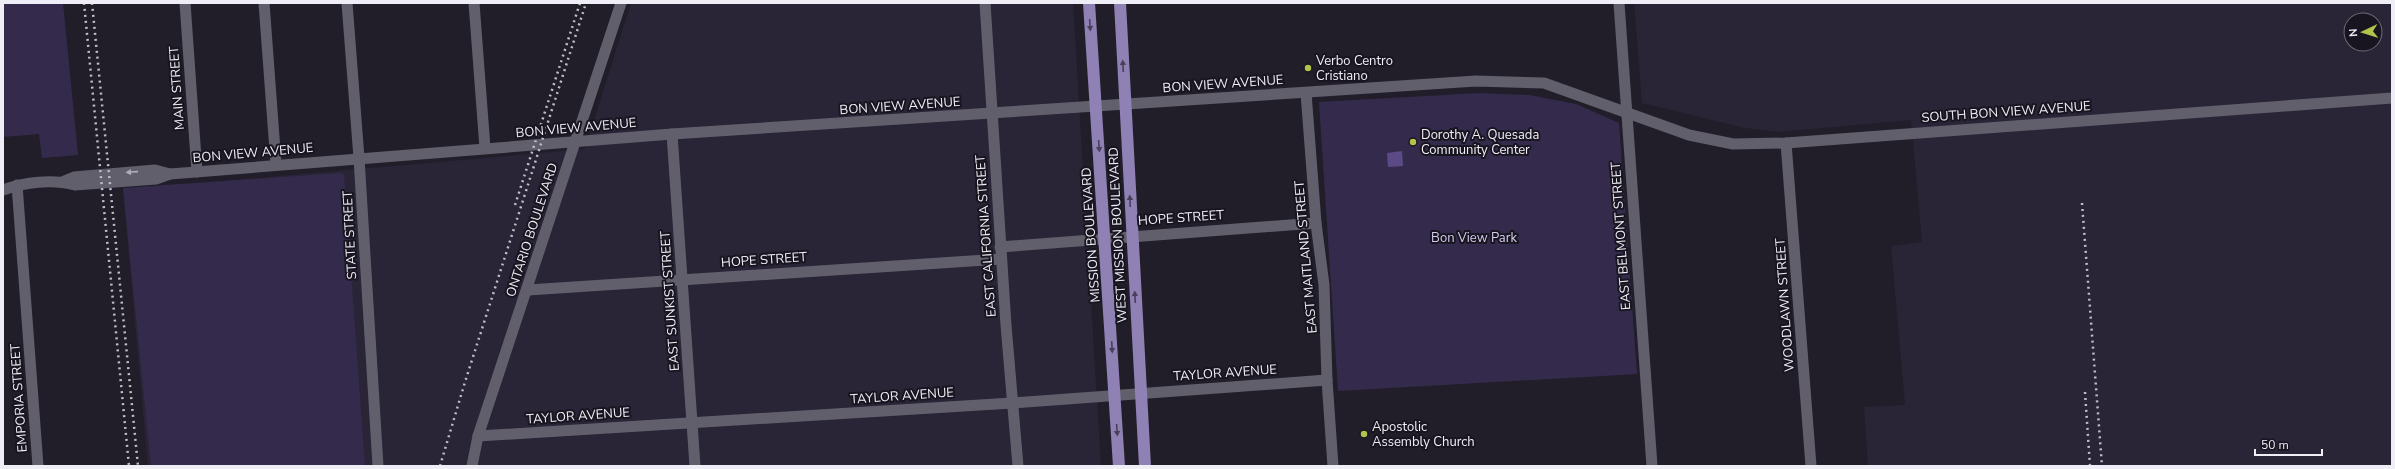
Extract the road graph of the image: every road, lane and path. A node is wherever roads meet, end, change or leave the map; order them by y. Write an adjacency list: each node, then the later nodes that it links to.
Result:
1 (185, 3): 22 (street, MAIN STREET)
2 (264, 3): 21 (street)
3 (347, 3): 20 (street, STATE STREET)
4 (474, 3): 19 (street)
5 (622, 3): 17 (street, ONTARIO BOULEVARD)
6 (985, 3): 15 (street, EAST CALIFORNIA STREET)
7 (1089, 3): 13 (main road, MISSION BOULEVARD, one-way to 13)
8 (1120, 3): 12 (main road, WEST MISSION BOULEVARD, one-way to 8)
9 (1619, 3): 14 (street, EAST BELMONT STREET)
10 (1306, 92): 12 (street, BON VIEW AVENUE); 14 (street, BON VIEW AVENUE); 25 (street, EAST MAITLAND STREET)
11 (2392, 98): 18 (street, SOUTH BON VIEW AVENUE)
12 (1125, 105): 13 (street, BON VIEW AVENUE); 26 (main road, WEST MISSION BOULEVARD, one-way to 12)
13 (1096, 107): 15 (street, BON VIEW AVENUE); 27 (main road, MISSION BOULEVARD, one-way to 27)
14 (1627, 112): 18 (street, SOUTH BON VIEW AVENUE); 46 (street, EAST BELMONT STREET)
15 (992, 114): 16 (street, BON VIEW AVENUE); 28 (street, EAST CALIFORNIA STREET)
16 (672, 134): 17 (street, BON VIEW AVENUE); 30 (street, EAST SUNKIST STREET)
17 (575, 142): 19 (street, BON VIEW AVENUE); 31 (street, ONTARIO BOULEVARD)
18 (1786, 143): 47 (street, WOODLAWN STREET)
19 (485, 148): 20 (street, BON VIEW AVENUE)
20 (359, 158): 21 (street, BON VIEW AVENUE); 39 (street, STATE STREET)
21 (276, 164): 22 (street, BON VIEW AVENUE)
22 (197, 172): 23 (street, BON VIEW AVENUE)
23 (17, 185): 24 (street, BON VIEW AVENUE); 38 (street, EMPORIA STREET)
24 (3, 190)
25 (1316, 223): 26 (street, HOPE STREET); 32 (street, EAST MAITLAND STREET)
26 (1131, 236): 27 (street, HOPE STREET); 33 (main road, WEST MISSION BOULEVARD, one-way to 26)
27 (1106, 238): 28 (street, HOPE STREET); 34 (main road, MISSION BOULEVARD, one-way to 34)
28 (1000, 247): 29 (street, EAST CALIFORNIA STREET)
29 (1001, 259): 30 (street, HOPE STREET); 35 (street, EAST CALIFORNIA STREET)
30 (683, 280): 31 (street, HOPE STREET); 36 (street, EAST SUNKIST STREET)
31 (528, 290): 37 (street, ONTARIO BOULEVARD)
32 (1326, 380): 33 (street, TAYLOR AVENUE); 45 (street, EAST MAITLAND STREET)
33 (1140, 392): 34 (street, TAYLOR AVENUE); 44 (main road, WEST MISSION BOULEVARD)
34 (1115, 394): 35 (street, TAYLOR AVENUE); 43 (main road, MISSION BOULEVARD, one-way to 43)
35 (1012, 403): 36 (street, TAYLOR AVENUE); 42 (street, EAST CALIFORNIA STREET)
36 (692, 423): 37 (street, TAYLOR AVENUE); 41 (street, EAST SUNKIST STREET)
37 (478, 436): 40 (street, ONTARIO BOULEVARD)
38 (38, 466)
39 (378, 466)
40 (472, 466)
41 (695, 466)
42 (1018, 466)
43 (1119, 466)
44 (1145, 466)
45 (1333, 466)
46 (1652, 466)
47 (1811, 466)

